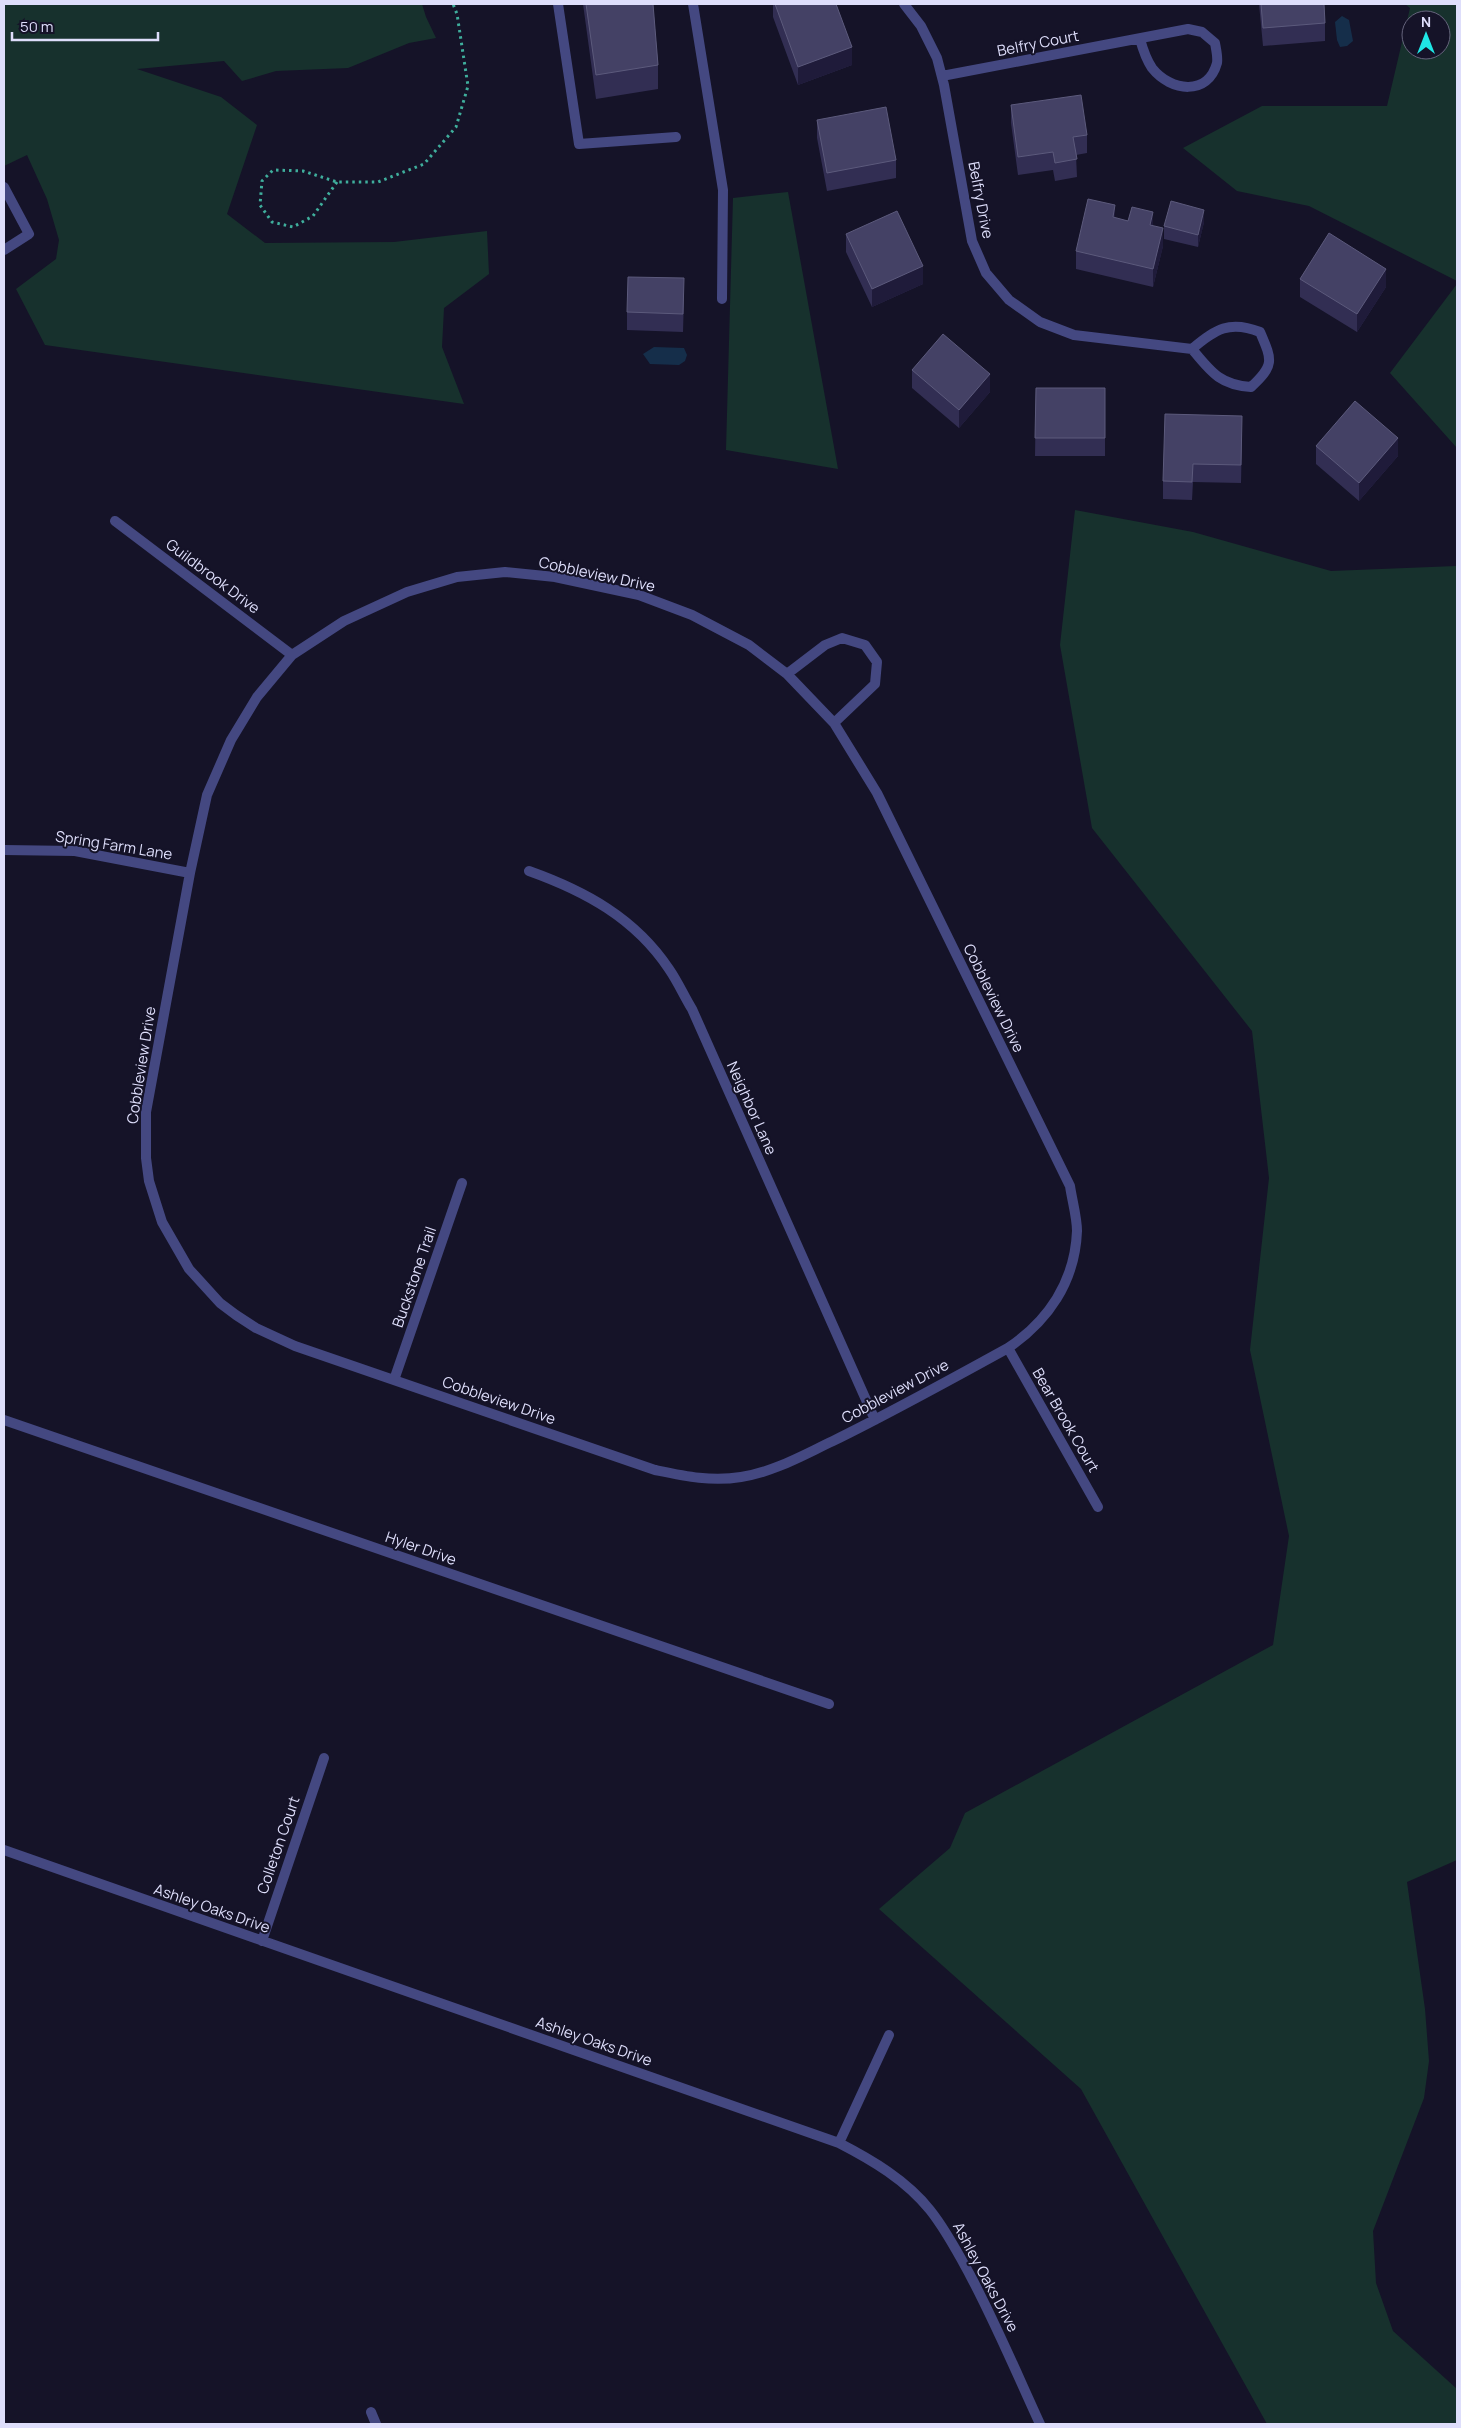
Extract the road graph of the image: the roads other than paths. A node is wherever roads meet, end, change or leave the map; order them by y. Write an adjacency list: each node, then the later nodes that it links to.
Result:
1 (558, 4): 6 (street)
2 (693, 4): 9 (street)
3 (904, 4): 5 (street, Belfry Drive)
4 (1140, 39): 4 (street, Belfry Court); 5 (street, Belfry Court)
5 (942, 76): 10 (street, Belfry Drive)
6 (676, 137)
7 (4, 187): 8 (street)
8 (4, 250)
9 (722, 299)
10 (1192, 349): 10 (street)
11 (115, 522): 12 (street, Guildbrook Drive)
12 (292, 655): 13 (street, Cobbleview Drive); 17 (street, Cobbleview Drive)
13 (786, 674): 14 (street, Cobbleview Drive); 14 (street)
14 (834, 723): 19 (street, Cobbleview Drive)
15 (4, 850): 17 (street, Spring Farm Lane)
16 (529, 871): 22 (street, Neighbor Lane)
17 (190, 873): 20 (street, Cobbleview Drive)
18 (462, 1183): 20 (street, Buckstone Trail)
19 (1008, 1348): 22 (street, Cobbleview Drive); 23 (street, Bear Brook Court)
20 (394, 1380): 22 (street, Cobbleview Drive)
21 (4, 1420): 24 (street, Hyler Drive)
22 (875, 1420)
23 (1098, 1507)
24 (829, 1704)
25 (324, 1758): 27 (street, Colleton Court)
26 (4, 1850): 27 (street, Ashley Oaks Drive)
27 (262, 1941): 29 (street, Ashley Oaks Drive)
28 (889, 2035): 29 (street)
29 (838, 2143): 32 (street, Ashley Oaks Drive)
30 (371, 2412): 31 (street)
31 (376, 2424)
32 (1040, 2424)

